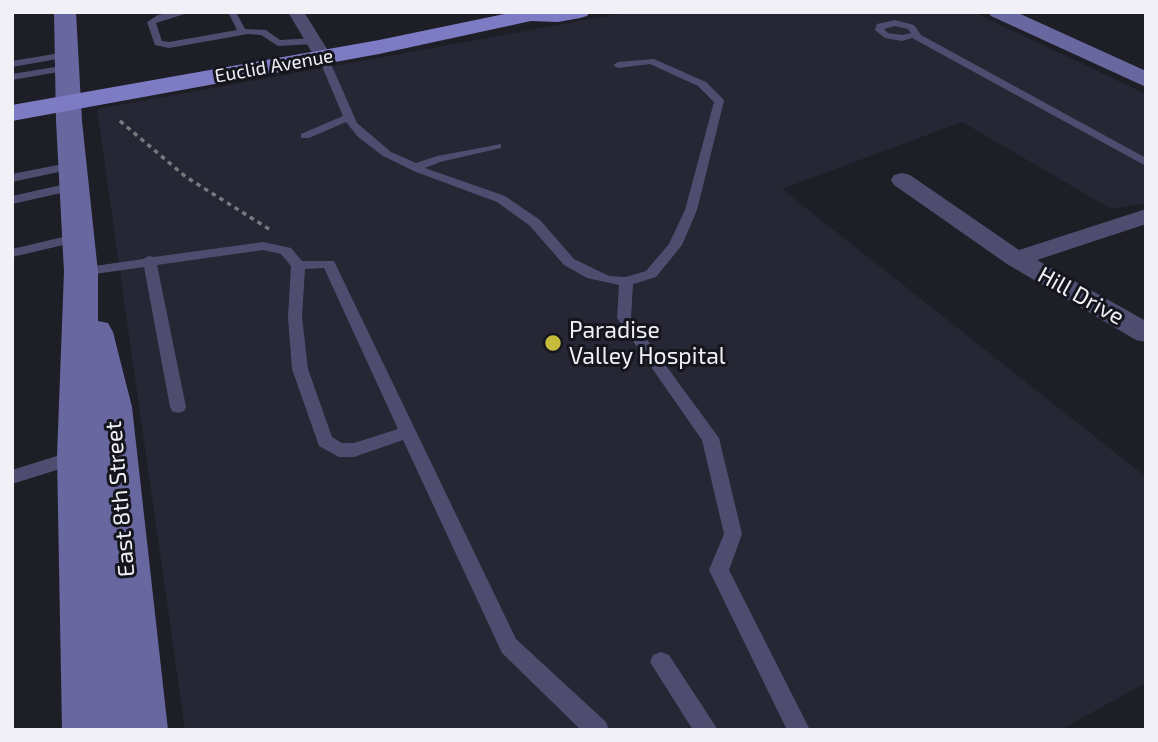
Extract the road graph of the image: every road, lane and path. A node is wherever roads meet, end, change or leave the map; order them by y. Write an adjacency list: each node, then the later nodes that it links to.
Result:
1 (65, 12): 13 (main road, East 8th Street)
2 (187, 12): 9 (lane)
3 (232, 12): 9 (lane)
4 (296, 12): 12 (street)
5 (580, 12): 7 (main road, Euclid Avenue)
6 (998, 12): 17 (main road)
7 (537, 13): 12 (main road, Euclid Avenue)
8 (924, 24): 10 (lane)
9 (242, 32): 12 (lane)
10 (913, 32): 11 (lane); 11 (lane); 19 (lane)
11 (902, 38): 19 (lane)
12 (318, 49): 18 (main road, Euclid Avenue); 21 (lane)
13 (66, 62): 14 (lane); 16 (lane); 18 (main road, East 8th Street)
14 (12, 64)
15 (618, 65): 38 (lane)
16 (12, 77)
17 (1146, 80)
18 (68, 102): 20 (main road, Euclid Avenue); 27 (main road, East 8th Street)
19 (1036, 103): 25 (lane)
20 (12, 113)
21 (349, 117): 23 (lane); 26 (lane)
22 (120, 121): 32 (path)
23 (305, 136)
24 (497, 146): 26 (lane)
25 (1146, 163)
26 (415, 168): 38 (lane)
27 (74, 176): 28 (lane); 30 (lane); 34 (main road, East 8th Street)
28 (12, 178)
29 (902, 180): 35 (street, Hill Drive)
30 (12, 200)
31 (1146, 216): 35 (street, Hill Drive)
32 (270, 230)
33 (12, 253): 34 (lane)
34 (81, 254): 36 (lane); 42 (main road, East 8th Street); 46 (main road, East 8th Street)
35 (1016, 259): 39 (street, Hill Drive)
36 (149, 260): 37 (lane); 40 (lane)
37 (298, 265): 41 (lane); 41 (lane)
38 (626, 281): 49 (lane)
39 (1146, 333)
40 (178, 407)
41 (408, 432): 47 (lane)
42 (78, 456): 43 (lane); 45 (main road, East 8th Street)
43 (12, 477)
44 (661, 662): 48 (lane)
45 (90, 730)
46 (140, 730)
47 (598, 730)
48 (707, 730)
49 (799, 730)

